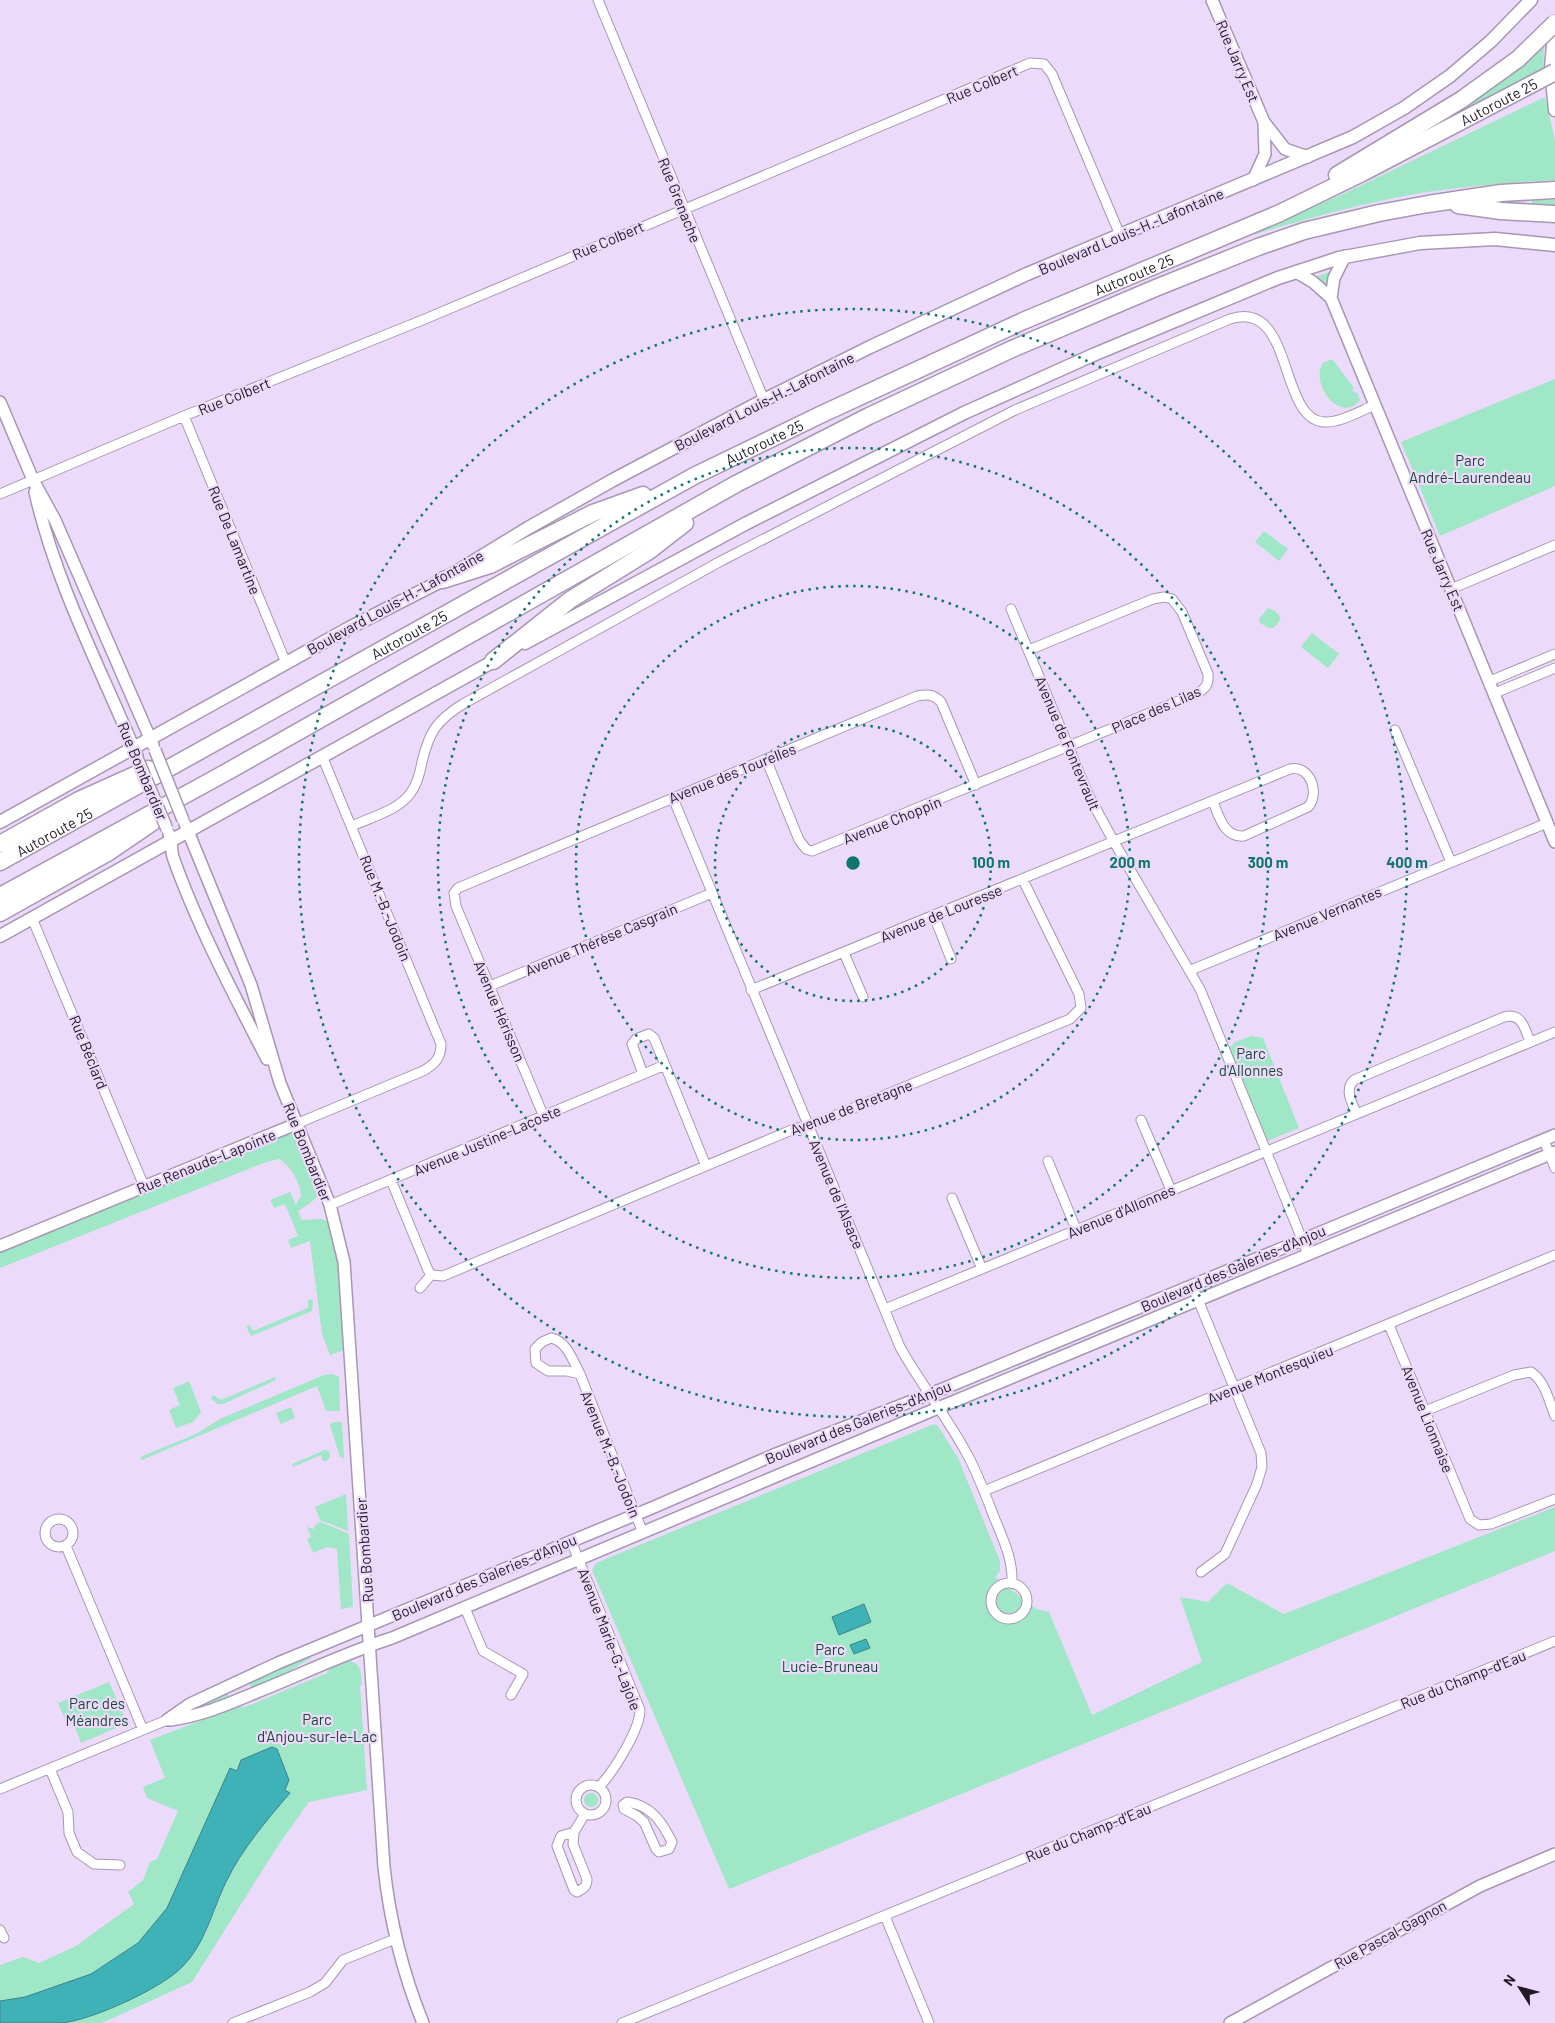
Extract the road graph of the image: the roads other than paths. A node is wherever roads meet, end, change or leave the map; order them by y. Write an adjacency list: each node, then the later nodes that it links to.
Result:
1 (598, 0): 15 (street, Rue Grenache)
2 (1212, 0): 10 (street, Rue Jarry Est)
3 (1531, 0): 11 (main road, Boulevard Louis-H.-Lafontaine)
4 (1555, 19): 9 (main road)
5 (1555, 23): 17 (highway, bridge)
6 (1555, 72): 8 (highway, Autoroute 25, bridge)
7 (1555, 82): 8 (highway)
8 (1536, 85): 17 (highway, Autoroute 25)
9 (1555, 110)
10 (1264, 122): 11 (street, Rue Jarry Est); 12 (street, Rue Jarry Est)
11 (1308, 157): 12 (main road, Boulevard Louis-H.-Lafontaine)
12 (1253, 180): 18 (main road, Boulevard Louis-H.-Lafontaine)
13 (1555, 190): 14 (highway, Autoroute 25)
14 (1440, 203): 16 (highway); 29 (highway, Autoroute 25)
15 (683, 208): 18 (street, Rue Colbert); 23 (street, Rue Grenache); 26 (street, Rue Colbert)
16 (1555, 214)
17 (1259, 223): 27 (highway, Autoroute 25)
18 (1120, 235): 23 (main road, Boulevard Louis-H.-Lafontaine)
19 (1555, 245): 20 (main road)
20 (1345, 256): 21 (main road); 22 (street)
21 (1296, 272): 22 (street, Rue Jarry Est); 37 (main road)
22 (1331, 298): 25 (street, Rue Jarry Est)
23 (764, 400): 32 (main road, Boulevard Louis-H.-Lafontaine)
24 (0, 402): 28 (street, Rue Bombardier)
25 (1375, 405): 33 (street, Rue Jarry Est); 56 (street)
26 (184, 416): 28 (street, Rue Colbert); 38 (street, Rue De Lamartine)
27 (694, 476): 32 (highway); 42 (highway, Autoroute 25)
28 (33, 480): 30 (street, Rue Colbert); 44 (street, Rue Bombardier); 46 (street, Rue Bombardier)
29 (736, 484): 37 (highway); 49 (highway, Autoroute 25)
30 (0, 494)
31 (1555, 546): 33 (street)
32 (443, 580): 38 (main road, Boulevard Louis-H.-Lafontaine)
33 (1451, 589): 40 (street, Rue Jarry Est)
34 (1011, 609): 35 (street, Avenue de Fontevrault)
35 (1029, 650): 45 (street, Avenue de Fontevrault); 45 (street, Place des Lilas)
36 (1555, 654): 40 (street)
37 (494, 661): 47 (main road)
38 (286, 663): 44 (main road, Boulevard Louis-H.-Lafontaine)
39 (1555, 668): 41 (street)
40 (1490, 680): 41 (street, Rue Jarry Est)
41 (1495, 693): 54 (street, Rue Jarry Est)
42 (257, 719): 60 (highway); 61 (highway, Autoroute 25)
43 (1395, 730): 62 (street)
44 (152, 744): 46 (main road, Boulevard Louis-H.-Lafontaine); 55 (street, Rue Bombardier, bridge)
45 (1069, 747): 50 (street, Avenue Choppin); 58 (street, Avenue de Fontevrault)
46 (135, 753): 53 (main road, Boulevard Louis-H.-Lafontaine); 57 (street, Rue Bombardier, bridge)
47 (322, 756): 55 (main road); 56 (street, Rue M.-B.-Jodoin)
48 (766, 759): 50 (street, Avenue des Tourelles); 50 (street, Avenue Choppin); 51 (street, Avenue des Tourelles)
49 (225, 773): 65 (highway, Autoroute 25); 67 (highway)
50 (976, 785)
51 (673, 798): 64 (street, Avenue de l'Alsace); 66 (street, Avenue des Tourelles)
52 (1213, 802): 52 (street, Avenue de Louresse); 58 (street, Avenue de Louresse)
53 (0, 822)
54 (1547, 822): 59 (street, Rue Jarry Est); 62 (street, Avenue Vernantes)
55 (186, 826): 57 (main road); 82 (street, Rue Bombardier)
56 (352, 826): 79 (street, Rue M.-B.-Jodoin)
57 (169, 835): 69 (main road); 82 (street, Rue Bombardier)
58 (1114, 842): 63 (street, Avenue de Louresse); 73 (street, Avenue de Fontevrault)
59 (1555, 842)
60 (0, 844)
61 (0, 862)
62 (1451, 862): 73 (street, Avenue Vernantes)
63 (1023, 880): 68 (street, Avenue de Louresse); 87 (street, Avenue de Bretagne)
64 (712, 893): 74 (street, Avenue Thérèse Casgrain); 75 (street, Avenue de l'Alsace)
65 (0, 896)
66 (456, 906): 74 (street, Avenue Hérisson)
67 (0, 913)
68 (934, 916): 71 (street, Avenue de Louresse); 72 (street)
69 (32, 918): 70 (main road); 96 (street, Rue Béclard)
70 (0, 936)
71 (844, 953): 75 (street, Avenue de Louresse); 76 (street)
72 (951, 959)
73 (1190, 970): 90 (street, Avenue de Fontevrault)
74 (490, 986): 84 (street, Avenue Hérisson)
75 (751, 990): 87 (street, Avenue de l'Alsace)
76 (863, 996)
77 (1555, 1032): 78 (street, Avenue d'Allonnes)
78 (1530, 1042): 83 (street, Avenue d'Allonnes); 83 (street)
79 (438, 1061): 86 (street, Rue Renaude-Lapointe)
80 (665, 1065): 81 (street, Avenue Justine-Lacoste); 81 (street); 93 (street)
81 (643, 1074): 84 (street, Avenue Justine-Lacoste)
82 (280, 1083): 86 (street, Rue Bombardier)
83 (1356, 1113): 90 (street, Avenue d'Allonnes)
84 (544, 1117): 95 (street, Avenue Justine-Lacoste)
85 (1142, 1120): 97 (street)
86 (296, 1124): 96 (street, Rue Renaude-Lapointe); 99 (street, Rue Bombardier)
87 (808, 1125): 93 (street, Avenue de Bretagne); 110 (street, Avenue de l'Alsace)
88 (1555, 1135): 89 (street, Boulevard des Galeries-d'Anjou)
89 (1544, 1140): 91 (street); 101 (street, Boulevard des Galeries-d'Anjou)
90 (1266, 1150): 97 (street, Avenue d'Allonnes); 101 (street, Avenue de Fontevrault)
91 (1552, 1153): 94 (street); 103 (street, Boulevard des Galeries-d'Anjou)
92 (1048, 1161): 100 (street)
93 (706, 1166): 106 (street, Avenue de Bretagne)
94 (1555, 1168)
95 (391, 1180): 99 (street, Avenue Justine-Lacoste); 106 (street)
96 (144, 1186): 102 (street, Rue Renaude-Lapointe)
97 (1171, 1190): 100 (street, Avenue d'Allonnes)
98 (952, 1198): 105 (street)
99 (330, 1205): 130 (street, Rue Bombardier)
100 (1076, 1229): 105 (street, Avenue d'Allonnes)
101 (1302, 1239): 103 (street, Avenue de Fontevrault); 107 (street, Boulevard des Galeries-d'Anjou)
102 (0, 1246)
103 (1308, 1254): 109 (street, Boulevard des Galeries-d'Anjou)
104 (1555, 1255): 111 (street, Avenue Montesquieu)
105 (982, 1269): 110 (street, Avenue d'Allonnes)
106 (431, 1274): 108 (street)
107 (1192, 1286): 109 (street); 114 (street, Boulevard des Galeries-d'Anjou)
108 (420, 1288)
109 (1198, 1301): 113 (street); 115 (street, Boulevard des Galeries-d'Anjou)
110 (885, 1309): 114 (street, Avenue de l'Alsace)
111 (1389, 1325): 113 (street, Avenue Montesquieu); 116 (street, Avenue Lionnaise)
112 (580, 1374): 112 (street, Avenue M.-B.-Jodoin); 122 (street, Avenue M.-B.-Jodoin)
113 (1234, 1388): 120 (street, Avenue Montesquieu); 127 (street)
114 (928, 1393): 115 (street, Avenue de l'Alsace); 118 (street, Boulevard des Galeries-d'Anjou)
115 (938, 1408): 119 (street, Boulevard des Galeries-d'Anjou); 120 (street, Avenue de l'Alsace)
116 (1425, 1412): 117 (street); 121 (street, Avenue Lionnaise)
117 (1555, 1416)
118 (776, 1454): 119 (street); 122 (street, Boulevard des Galeries-d'Anjou)
119 (785, 1474): 123 (street, Boulevard des Galeries-d'Anjou)
120 (984, 1491): 128 (street, Avenue de l'Alsace)
121 (1555, 1499)
122 (635, 1514): 123 (street, Avenue M.-B.-Jodoin); 124 (street, Boulevard des Galeries-d'Anjou)
123 (643, 1533): 126 (street, Boulevard des Galeries-d'Anjou)
124 (571, 1541): 126 (street, Avenue Marie-G.-Lajoie); 130 (street, Boulevard des Galeries-d'Anjou)
125 (66, 1546): 135 (street)
126 (579, 1560): 129 (street, Boulevard des Galeries-d'Anjou); 137 (street, Avenue Marie-G.-Lajoie)
127 (1201, 1572)
128 (1012, 1583): 128 (street)
129 (465, 1608): 132 (street, Boulevard des Galeries-d'Anjou); 133 (street, Boulevard des Galeries-d'Anjou)
130 (369, 1626): 132 (street, Rue Bombardier); 134 (street, Boulevard des Galeries-d'Anjou)
131 (1555, 1642): 145 (street, Rue du Champ-d'Eau)
132 (370, 1646): 134 (street, Boulevard des Galeries-d'Anjou); 146 (street, Rue Bombardier)
133 (511, 1695)
134 (167, 1720): 135 (street, Boulevard des Galeries-d'Anjou)
135 (142, 1730): 136 (street, Boulevard des Galeries-d'Anjou)
136 (50, 1769): 138 (street, Boulevard des Galeries-d'Anjou); 144 (street)
137 (599, 1787): 139 (street); 141 (street)
138 (0, 1789)
139 (606, 1803): 140 (street); 141 (street)
140 (623, 1805): 140 (street)
141 (585, 1814): 142 (street)
142 (574, 1832): 142 (street)
143 (1555, 1854): 151 (street, Rue Pascal-Gagnon)
144 (120, 1865)
145 (885, 1916): 149 (street, Rue du Champ-d'Eau); 150 (street)
146 (395, 1939): 147 (street); 148 (street, Rue Bombardier)
147 (233, 2023)
148 (423, 2023)
149 (622, 2023)
150 (929, 2023)
151 (1230, 2023)

